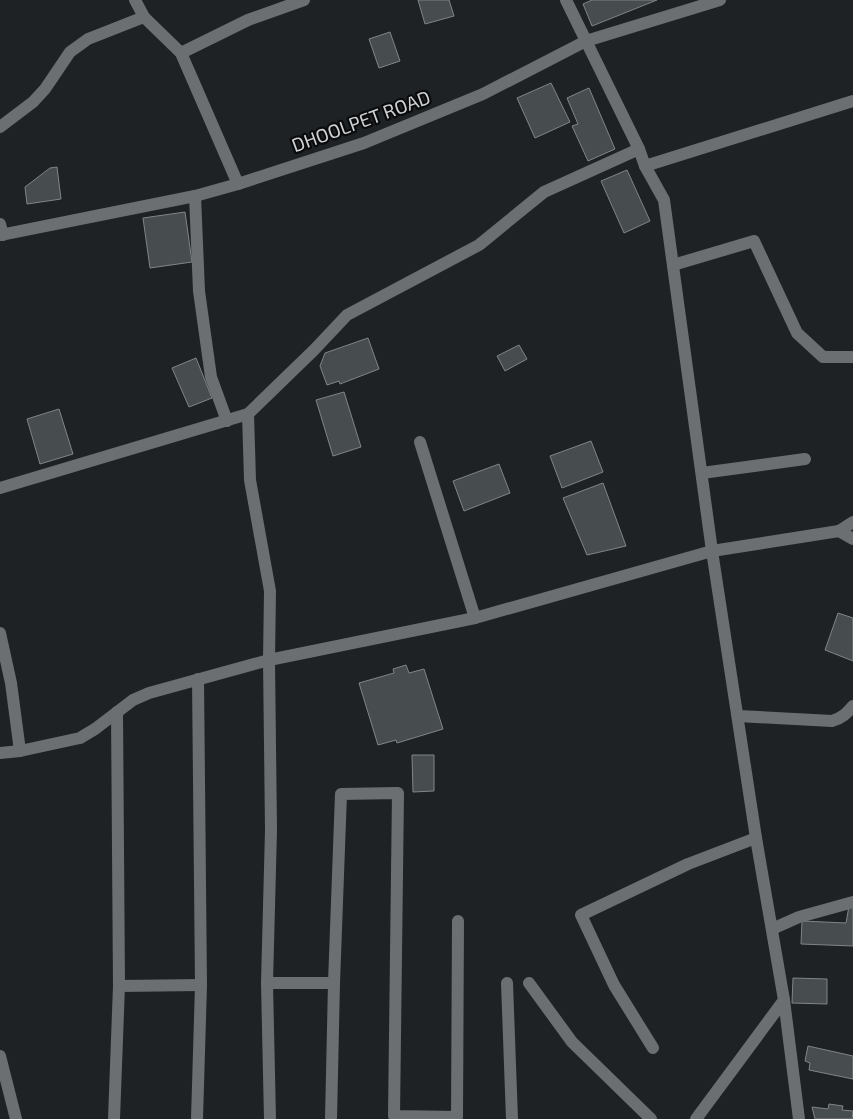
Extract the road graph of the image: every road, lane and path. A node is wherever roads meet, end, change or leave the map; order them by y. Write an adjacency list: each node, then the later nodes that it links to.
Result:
1 (135, 0): 5 (street)
2 (304, 0): 7 (street)
3 (566, 0): 6 (street)
4 (720, 0): 6 (street, DHOOLPET ROAD)
5 (144, 17): 7 (street); 9 (street)
6 (586, 41): 10 (street); 12 (street, DHOOLPET ROAD)
7 (181, 53): 12 (street)
8 (853, 101): 11 (street)
9 (0, 127)
10 (639, 149): 11 (street); 17 (street)
11 (646, 166): 15 (street)
12 (238, 184): 13 (street, DHOOLPET ROAD)
13 (195, 196): 14 (street, DHOOLPET ROAD); 18 (street)
14 (1, 231)
15 (673, 265): 16 (street); 21 (street)
16 (853, 356)
17 (248, 414): 18 (street); 29 (street)
18 (227, 421): 22 (street)
19 (420, 442): 27 (street)
20 (805, 459): 21 (street)
21 (702, 474): 26 (street)
22 (0, 488)
23 (853, 522): 24 (street)
24 (840, 531): 25 (street); 26 (street)
25 (853, 539)
26 (712, 551): 27 (street); 33 (street)
27 (475, 618): 29 (street)
28 (0, 633): 34 (street)
29 (269, 660): 30 (street); 40 (street)
30 (198, 679): 32 (street); 44 (street)
31 (853, 706): 33 (street)
32 (117, 712): 34 (street); 45 (street)
33 (738, 716): 36 (street)
34 (20, 751): 35 (street)
35 (0, 753)
36 (756, 838): 39 (street); 47 (street)
37 (853, 902): 39 (street)
38 (458, 921): 41 (street)
39 (772, 929): 46 (street)
40 (267, 983): 41 (street); 52 (street)
41 (334, 983): 53 (street)
42 (508, 983): 54 (street)
43 (529, 983): 55 (street)
44 (201, 985): 45 (street); 51 (street)
45 (119, 986): 50 (street)
46 (784, 1000): 56 (street); 57 (street)
47 (653, 1048)
48 (0, 1056): 49 (street)
49 (16, 1119)
50 (114, 1119)
51 (198, 1119)
52 (270, 1119)
53 (331, 1119)
54 (512, 1119)
55 (651, 1119)
56 (696, 1119)
57 (799, 1119)

